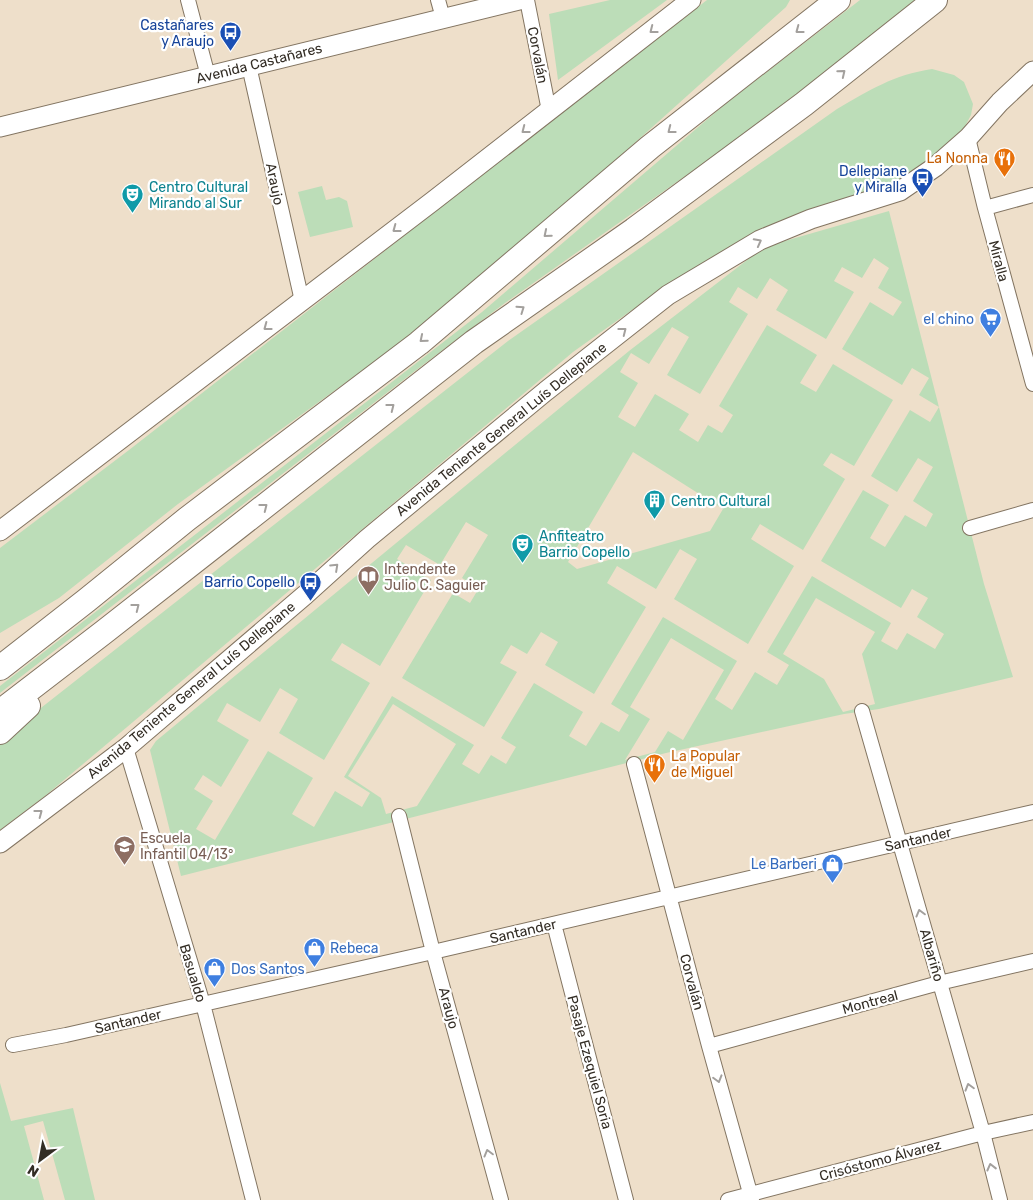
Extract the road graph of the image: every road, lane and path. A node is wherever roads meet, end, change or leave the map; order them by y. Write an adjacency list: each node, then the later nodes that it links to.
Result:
1 (188, 0): 11 (street)
2 (438, 0): 8 (street)
3 (519, 0): 8 (street, Avenida Castañares)
4 (527, 0): 12 (street, Corvalán)
5 (691, 0): 12 (street, one-way to 12)
6 (838, 0): 22 (highway, one-way to 22)
7 (935, 0): 23 (highway, one-way to 7)
8 (443, 18): 9 (street, Avenida Castañares)
9 (249, 66): 11 (street, Avenida Castañares); 17 (street, Araujo)
10 (1033, 71): 14 (street, Avenida Teniente General Luís Dellepiane)
11 (208, 76): 13 (street, Avenida Castañares)
12 (549, 111): 17 (street, one-way to 17)
13 (0, 127)
14 (968, 138): 16 (street, Miralla); 29 (street, Avenida Teniente General Luís Dellepiane, one-way to 14)
15 (1033, 195): 16 (street)
16 (985, 208): 18 (street, Miralla)
17 (302, 301): 21 (street, one-way to 21)
18 (1033, 384)
19 (1033, 510): 20 (street)
20 (970, 528)
21 (0, 531)
22 (87, 600): 24 (highway); 25 (highway)
23 (104, 632): 27 (highway); 28 (highway)
24 (0, 647)
25 (0, 668)
26 (862, 711): 34 (street, Albariño)
27 (0, 712)
28 (0, 732)
29 (126, 748): 33 (street, Avenida Teniente General Luís Dellepiane, one-way to 29); 40 (street, Basualdo)
30 (634, 764): 35 (street, Corvalán)
31 (1033, 812): 34 (street, Santander)
32 (399, 816): 37 (street, Araujo)
33 (0, 843)
34 (901, 843): 35 (street, Santander); 39 (street, Albariño, one-way to 34)
35 (669, 897): 36 (street, Santander); 42 (street, Corvalán)
36 (554, 924): 37 (street, Santander); 48 (street, Pasaje Ezequiel Soria)
37 (433, 952): 40 (street, Santander); 47 (street, Araujo, one-way to 37)
38 (1033, 961): 39 (street, Montreal)
39 (939, 983): 42 (street, Montreal); 44 (street, Albariño, one-way to 39)
40 (203, 1004): 41 (street, Santander); 46 (street, Basualdo)
41 (13, 1045)
42 (709, 1046): 45 (street, Corvalán, one-way to 45)
43 (1033, 1122): 44 (street, Crisóstomo Álvarez)
44 (983, 1133): 45 (street, Crisóstomo Álvarez); 50 (street, Albariño, one-way to 44)
45 (751, 1197): 49 (street, Crisóstomo Álvarez)
46 (253, 1200)
47 (501, 1200)
48 (626, 1200)
49 (728, 1200)
50 (1000, 1200)

